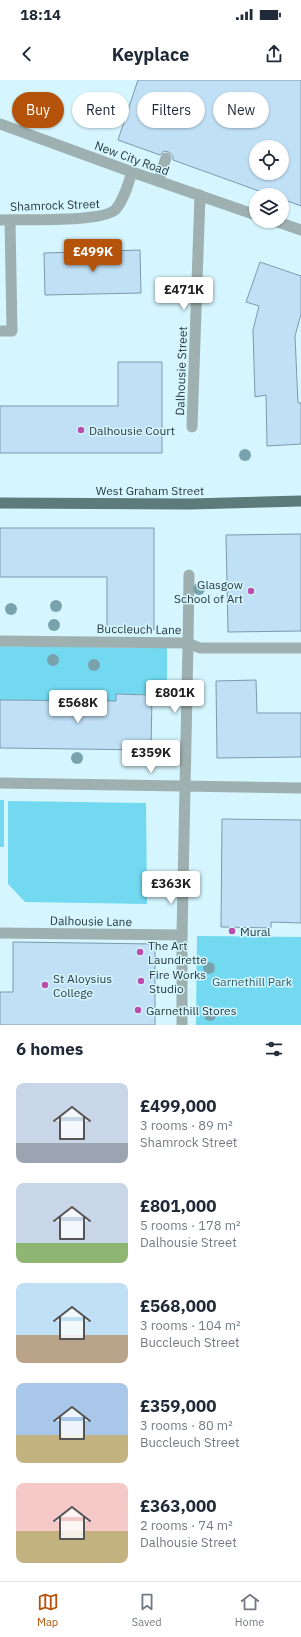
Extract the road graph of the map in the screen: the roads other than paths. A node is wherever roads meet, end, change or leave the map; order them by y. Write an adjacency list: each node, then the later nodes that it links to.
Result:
1 (0, 124): 3 (street, New City Road)
2 (166, 158): 4 (street)
3 (132, 172): 4 (street, New City Road); 7 (street, Shamrock Street)
4 (158, 182): 5 (street, New City Road)
5 (200, 195): 6 (street, New City Road); 11 (street, Dalhousie Street)
6 (249, 212)
7 (5, 220): 10 (street)
8 (289, 226): 9 (street)
9 (301, 230)
10 (0, 331)
11 (192, 427)
12 (301, 501): 13 (main road, West Graham Street)
13 (0, 504)
14 (189, 575): 16 (street)
15 (0, 641): 16 (street, Buccleuch Lane)
16 (188, 643): 17 (street, Buccleuch Lane); 19 (street)
17 (301, 648)
18 (0, 783): 19 (street)
19 (186, 786): 20 (street); 22 (street)
20 (301, 788)
21 (0, 933): 22 (street, Dalhousie Lane)
22 (182, 935): 23 (street)
23 (182, 1025)

